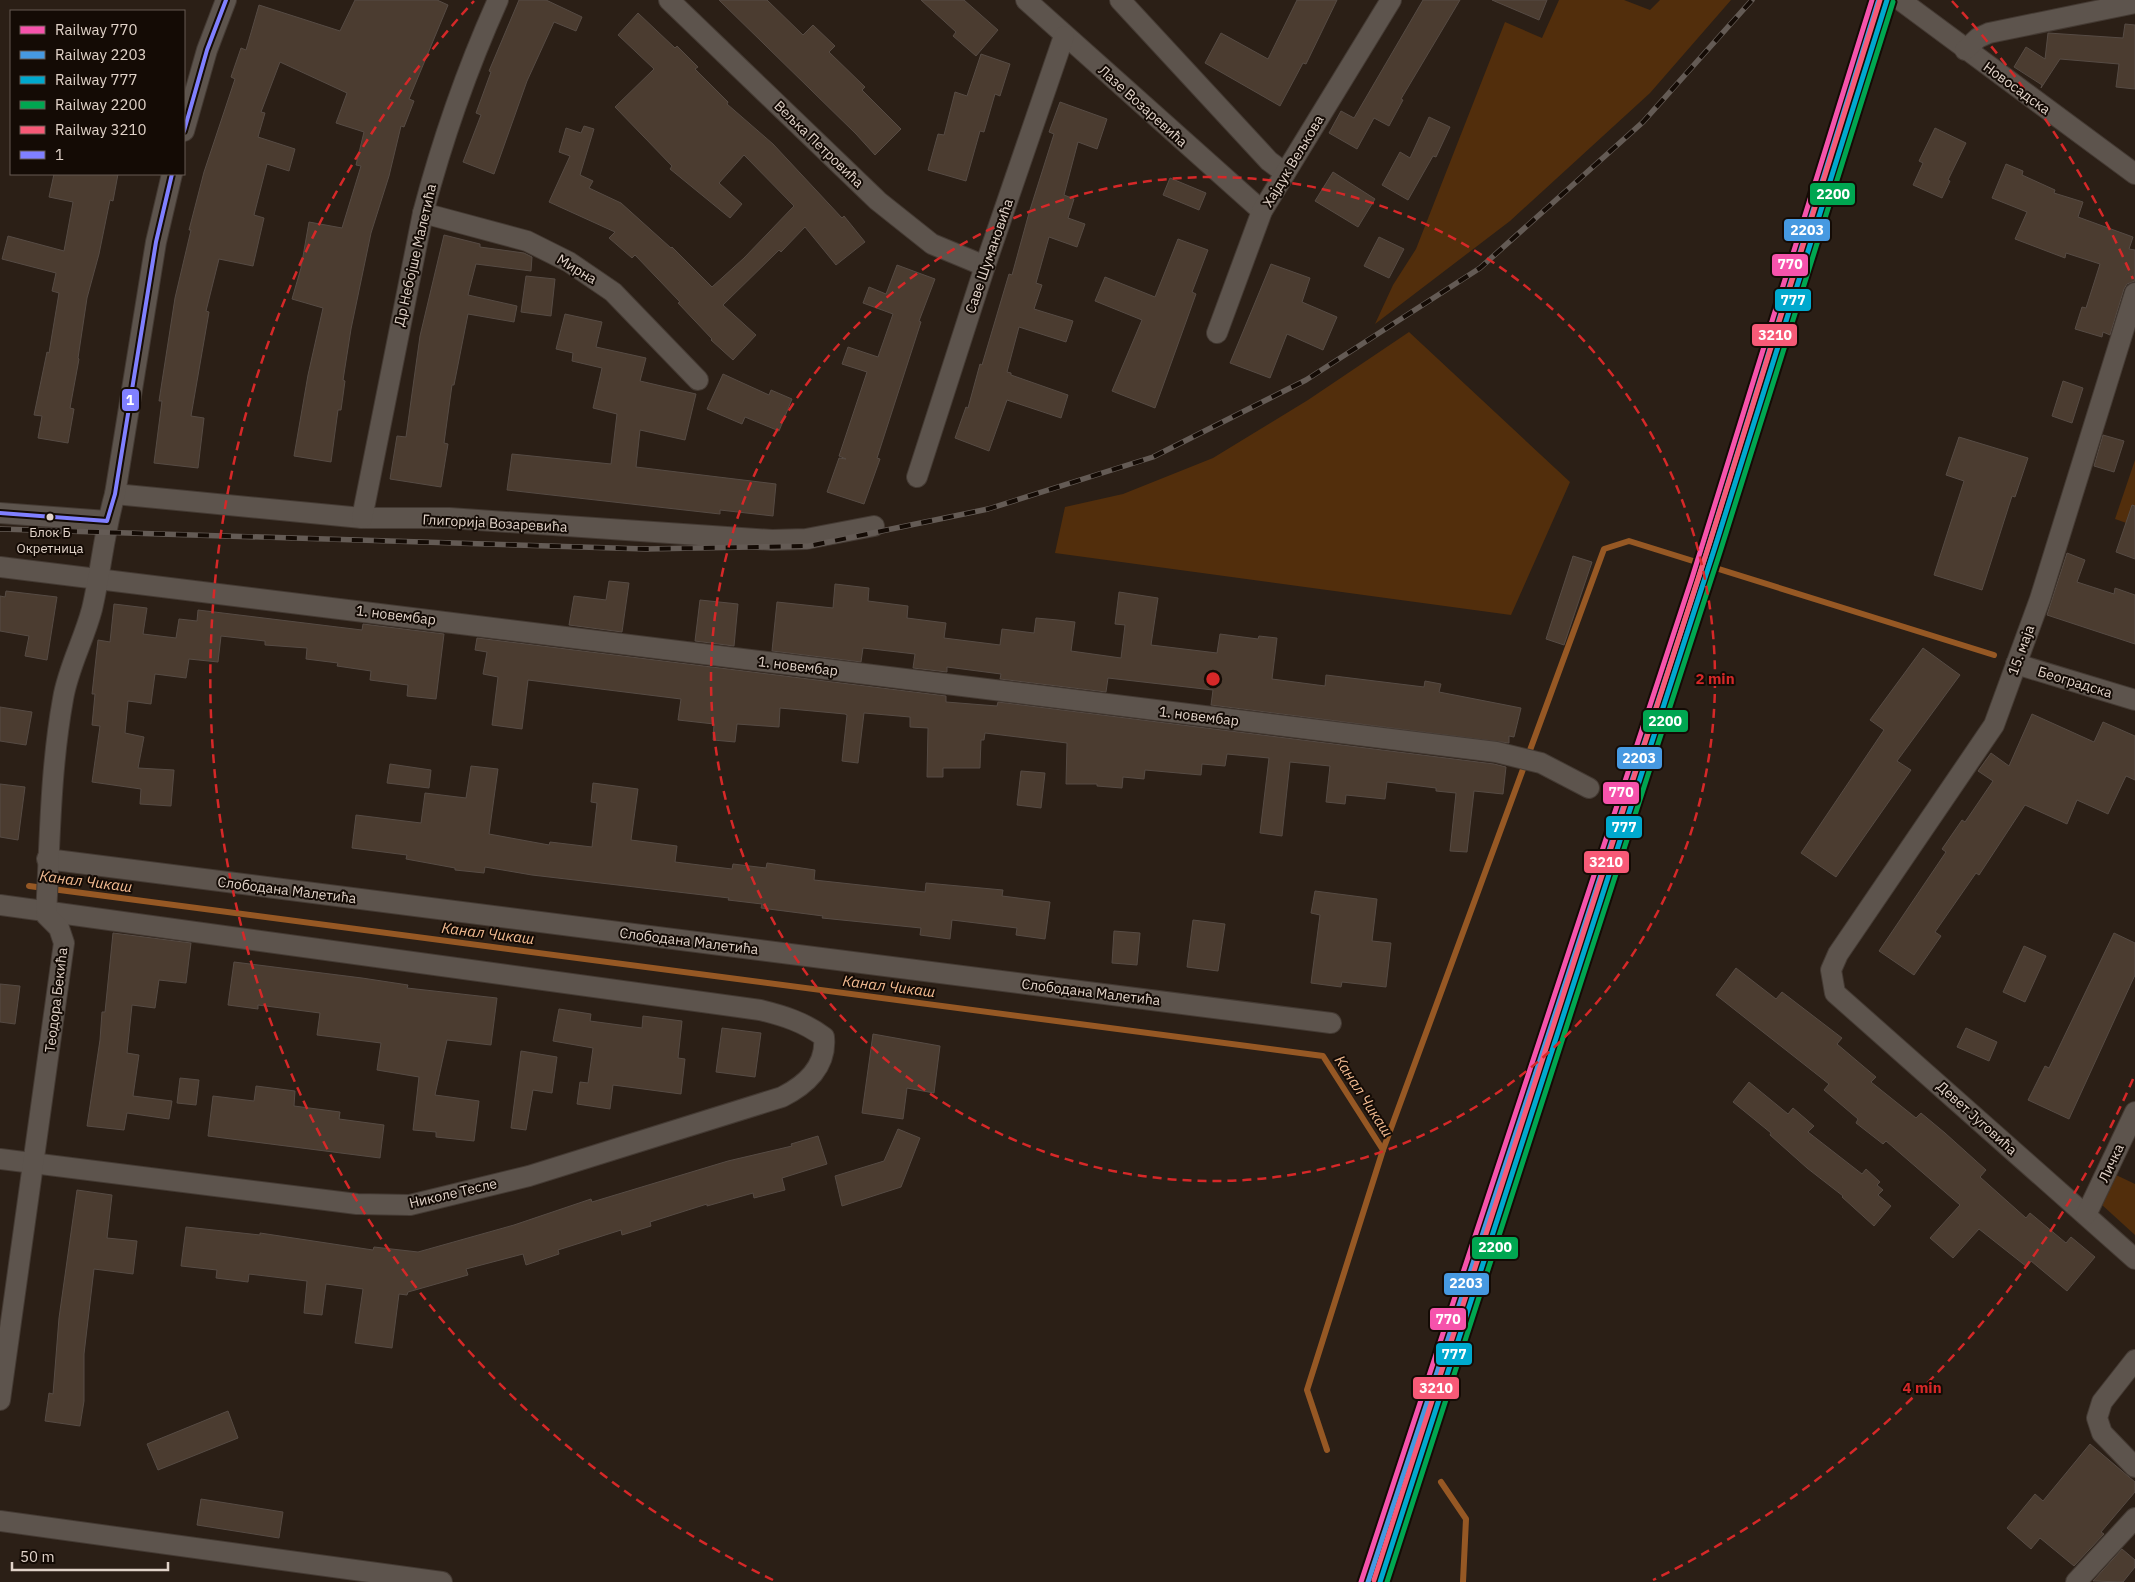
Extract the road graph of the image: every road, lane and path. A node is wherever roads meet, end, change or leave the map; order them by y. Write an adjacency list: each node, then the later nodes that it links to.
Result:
1 (226, 0): 11 (street)
2 (498, 0): 16 (street, Др Небојше Малетића)
3 (669, 0): 17 (street, Вељка Петровића)
4 (1026, 0): 9 (street, Лазе Возаревића)
5 (1120, 0): 12 (street)
6 (1391, 0): 12 (street, Хајдук Вељкова)
7 (1900, 0): 10 (street, Новосадска)
8 (2135, 3): 10 (street)
9 (1064, 36): 15 (street, Лазе Возаревића); 17 (street, Саве Шумановића)
10 (1965, 50): 13 (street, Новосадска)
11 (185, 127)
12 (1286, 173): 15 (street, Хајдук Вељкова)
13 (2135, 174)
14 (172, 175): 22 (street)
15 (1262, 212): 19 (street, Хајдук Вељкова)
16 (423, 213): 20 (street, Мирна); 24 (street, Др Небојше Малетића)
17 (985, 266): 21 (street, Саве Шумановића)
18 (2135, 293): 29 (street, 15. маја)
19 (1217, 334)
20 (698, 380)
21 (917, 477)
22 (115, 494): 24 (street, Глигорија Возаревића); 25 (street)
23 (0, 513): 25 (street)
24 (362, 518): 26 (street, Глигорија Возаревића)
25 (107, 521): 28 (street)
26 (874, 526)
27 (0, 567): 28 (street, 1. новембар)
28 (98, 578): 31 (street, 1. новембар); 32 (street)
29 (2016, 664): 30 (street, Београдска); 35 (street, 15. маја)
30 (2135, 700)
31 (1588, 788)
32 (47, 863): 34 (street); 36 (street, Слободана Малетића)
33 (0, 905): 34 (street)
34 (46, 908): 39 (street, Теодора Бекића); 39 (street, Николе Тесле)
35 (1830, 970): 40 (street, Девет Југовића)
36 (1332, 1023)
37 (2135, 1112): 40 (street, Личка)
38 (0, 1159): 39 (street, Николе Тесле)
39 (34, 1164): 43 (street, Теодора Бекића)
40 (2086, 1215): 41 (street, Девет Југовића)
41 (2135, 1259)
42 (2135, 1360): 44 (street)
43 (0, 1400)
44 (2135, 1467)
45 (2135, 1518): 48 (street)
46 (0, 1521): 47 (street)
47 (442, 1582)
48 (2076, 1582)

